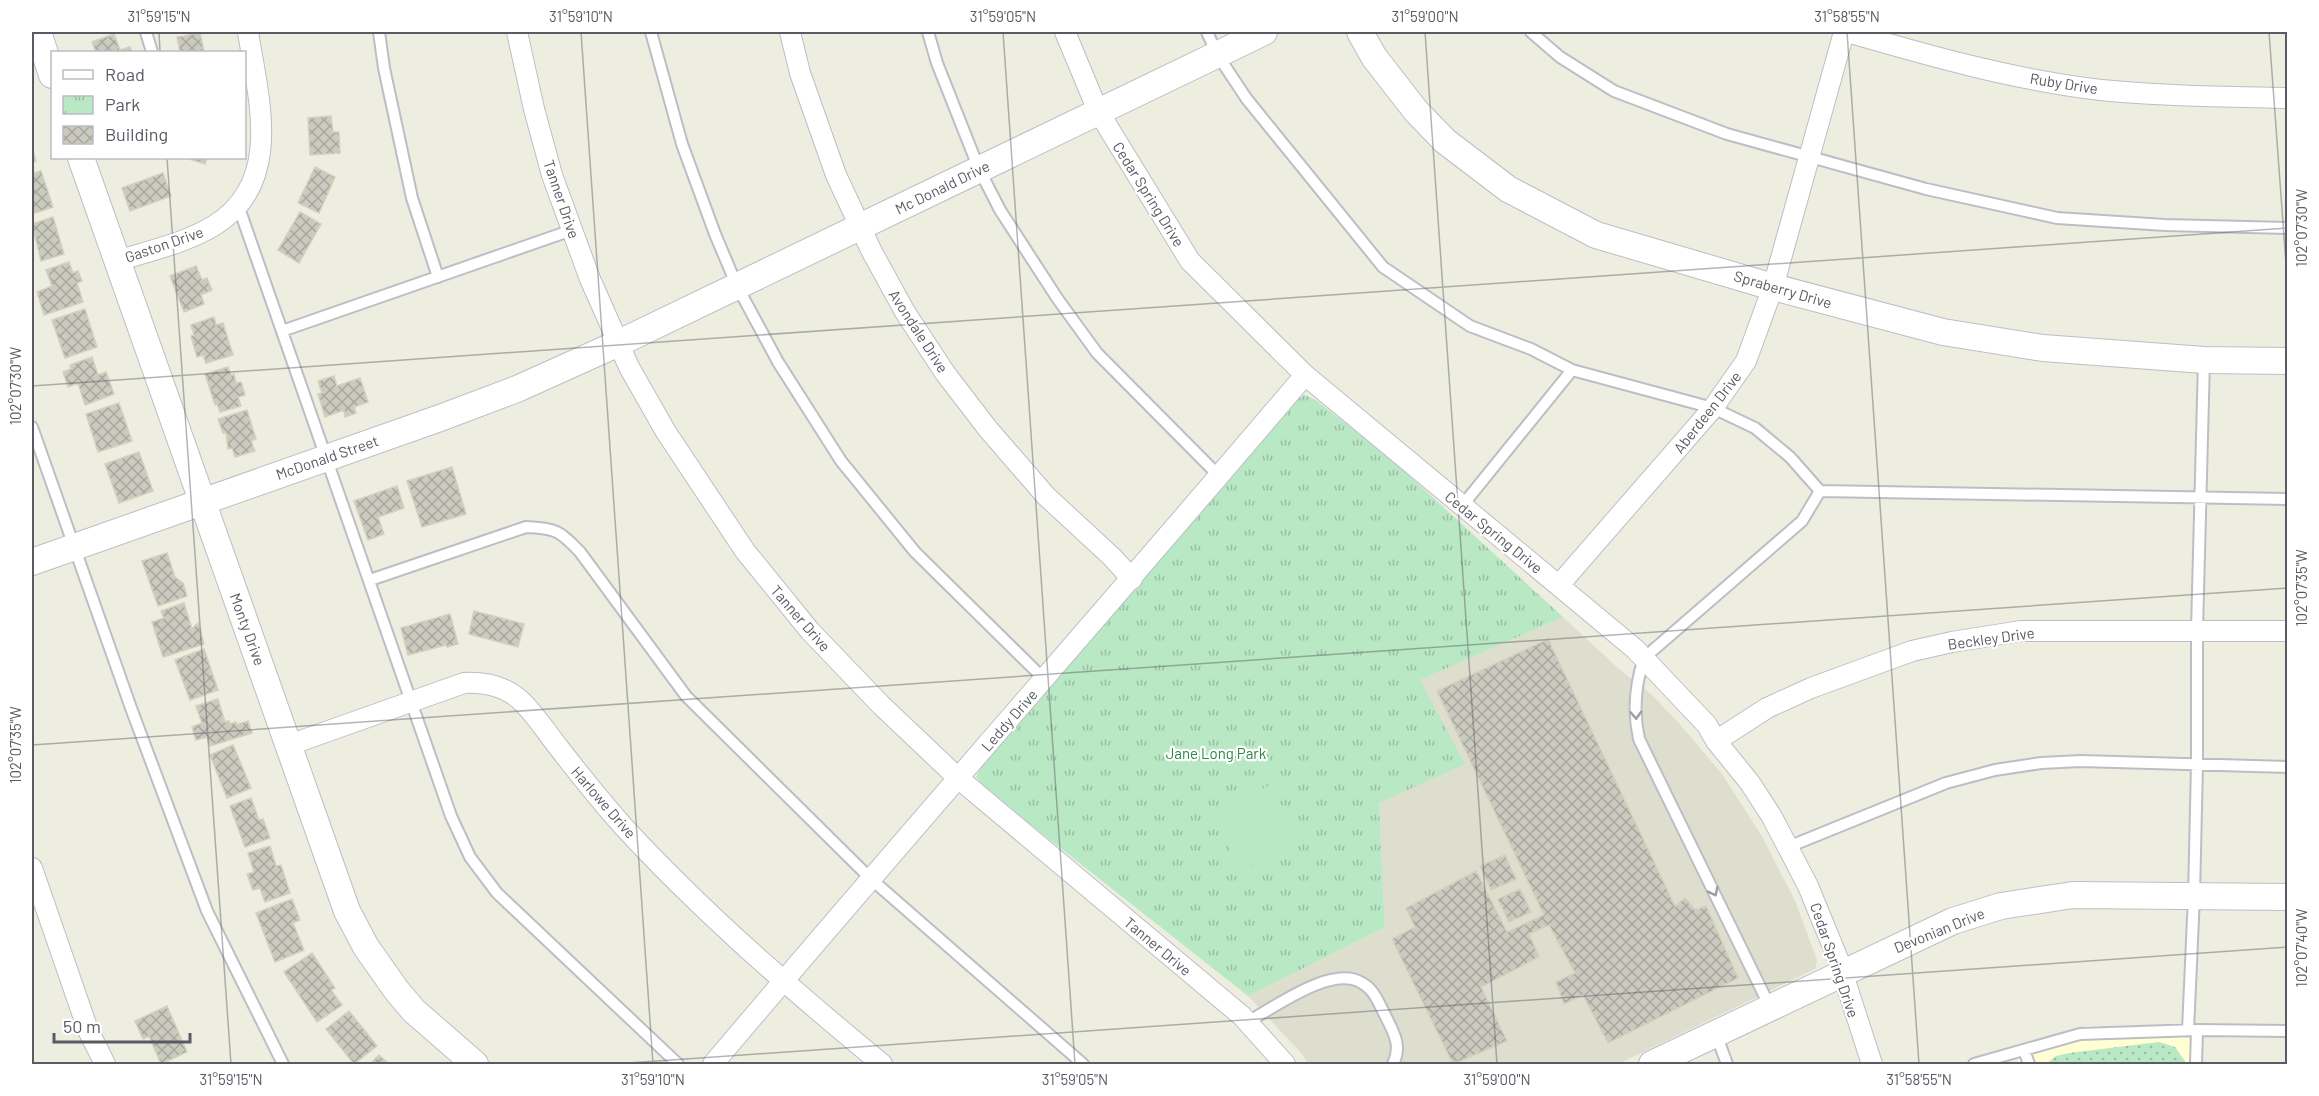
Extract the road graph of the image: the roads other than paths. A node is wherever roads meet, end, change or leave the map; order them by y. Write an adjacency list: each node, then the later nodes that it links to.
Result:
1 (38, 32): 16 (street)
2 (146, 32): 15 (lane)
3 (248, 32): 22 (street, Gaston Drive)
4 (379, 32): 27 (lane)
5 (517, 32): 25 (street, Tanner Drive)
6 (651, 32): 28 (lane)
7 (790, 32): 23 (street, Avondale Drive)
8 (928, 32): 21 (lane)
9 (1065, 32): 18 (street, Cedar Spring Drive)
10 (1264, 32): 14 (street, Mc Donald Drive)
11 (1360, 32): 29 (street, Spraberry Drive)
12 (1531, 32): 19 (lane)
13 (1846, 32): 17 (street, Ruby Drive); 19 (street, Aberdeen Drive)
14 (1212, 43): 18 (street, Mc Donald Drive); 34 (lane)
15 (152, 51)
16 (51, 72)
17 (2288, 98)
18 (1098, 111): 21 (street, Mc Donald Drive); 35 (street, Cedar Spring Drive)
19 (1809, 157): 24 (lane); 29 (street, Aberdeen Drive)
20 (81, 159): 26 (street, Monty Drive)
21 (979, 169): 23 (street, Mc Donald Drive); 39 (lane)
22 (238, 205): 26 (street, Gaston Drive); 30 (lane)
23 (859, 227): 28 (street, Mc Donald Drive); 47 (street, Avondale Drive)
24 (2288, 228)
25 (572, 230): 27 (lane); 31 (street, Tanner Drive)
26 (117, 261): 43 (street, Monty Drive)
27 (438, 277): 30 (lane)
28 (737, 285): 31 (street, Mc Donald Drive); 53 (lane)
29 (1773, 287): 32 (street, Spraberry Drive); 36 (street, Aberdeen Drive)
30 (282, 331): 38 (lane)
31 (619, 342): 38 (street, McDonald Street); 59 (street, Tanner Drive)
32 (2204, 360): 33 (street, Spraberry Drive); 41 (lane)
33 (2288, 361)
34 (1572, 370): 36 (lane); 44 (lane)
35 (1305, 375): 39 (street, Leddy Drive); 44 (street, Cedar Spring Drive)
36 (1713, 408): 40 (lane); 49 (street, Aberdeen Drive)
37 (32, 427): 45 (lane)
38 (327, 458): 43 (street, McDonald Street); 48 (lane)
39 (1219, 476): 47 (street, Leddy Drive)
40 (1820, 491): 41 (lane); 52 (lane)
41 (2200, 496): 42 (lane); 50 (lane)
42 (2288, 499)
43 (203, 500): 45 (street, McDonald Street); 56 (street, Monty Drive)
44 (1462, 506): 49 (street, Cedar Spring Drive)
45 (74, 547): 46 (street, McDonald Street); 74 (lane)
46 (32, 562)
47 (1132, 579): 53 (street, Leddy Drive)
48 (370, 580): 54 (lane); 62 (lane)
49 (1559, 585): 52 (street, Cedar Spring Drive)
50 (2197, 630): 51 (street, Beckley Drive); 55 (street, Beckley Drive); 57 (lane)
51 (2288, 631)
52 (1644, 658): 55 (street, Cedar Spring Drive); 67 (lane, one-way to 67)
53 (1044, 679): 59 (street, Leddy Drive)
54 (412, 701): 56 (street, Harlowe Drive); 66 (street, Harlowe Drive); 76 (lane)
55 (1716, 741): 60 (street, Cedar Spring Drive)
56 (289, 745): 75 (street, Monty Drive)
57 (2197, 764): 58 (lane); 60 (lane); 63 (lane)
58 (2288, 766)
59 (958, 778): 62 (street, Leddy Drive); 68 (street, Tanner Drive)
60 (1788, 847): 65 (street, Cedar Spring Drive)
61 (32, 868): 73 (street)
62 (871, 879): 66 (street, Leddy Drive); 79 (lane)
63 (2194, 896): 64 (street, Devonian Drive); 65 (street, Devonian Drive); 69 (lane)
64 (2288, 897)
65 (1841, 972): 67 (street, Devonian Drive); 84 (street, Cedar Spring Drive)
66 (783, 981): 77 (street, Leddy Drive); 78 (street, Harlowe Drive)
67 (1770, 1007): 71 (street, Devonian Drive)
68 (1247, 1022): 80 (street, Tanner Drive); 81 (lane)
69 (2192, 1030): 70 (lane); 72 (lane); 87 (lane)
70 (2288, 1031)
71 (1716, 1033): 82 (street, Devonian Drive); 83 (lane)
72 (2024, 1050): 85 (lane); 86 (lane)
73 (105, 1065)
74 (283, 1065)
75 (475, 1065)
76 (678, 1065)
77 (713, 1065)
78 (882, 1065)
79 (1083, 1065)
80 (1285, 1065)
81 (1393, 1065)
82 (1652, 1065)
83 (1727, 1065)
84 (1872, 1065)
85 (1974, 1065)
86 (2029, 1065)
87 (2196, 1065)

